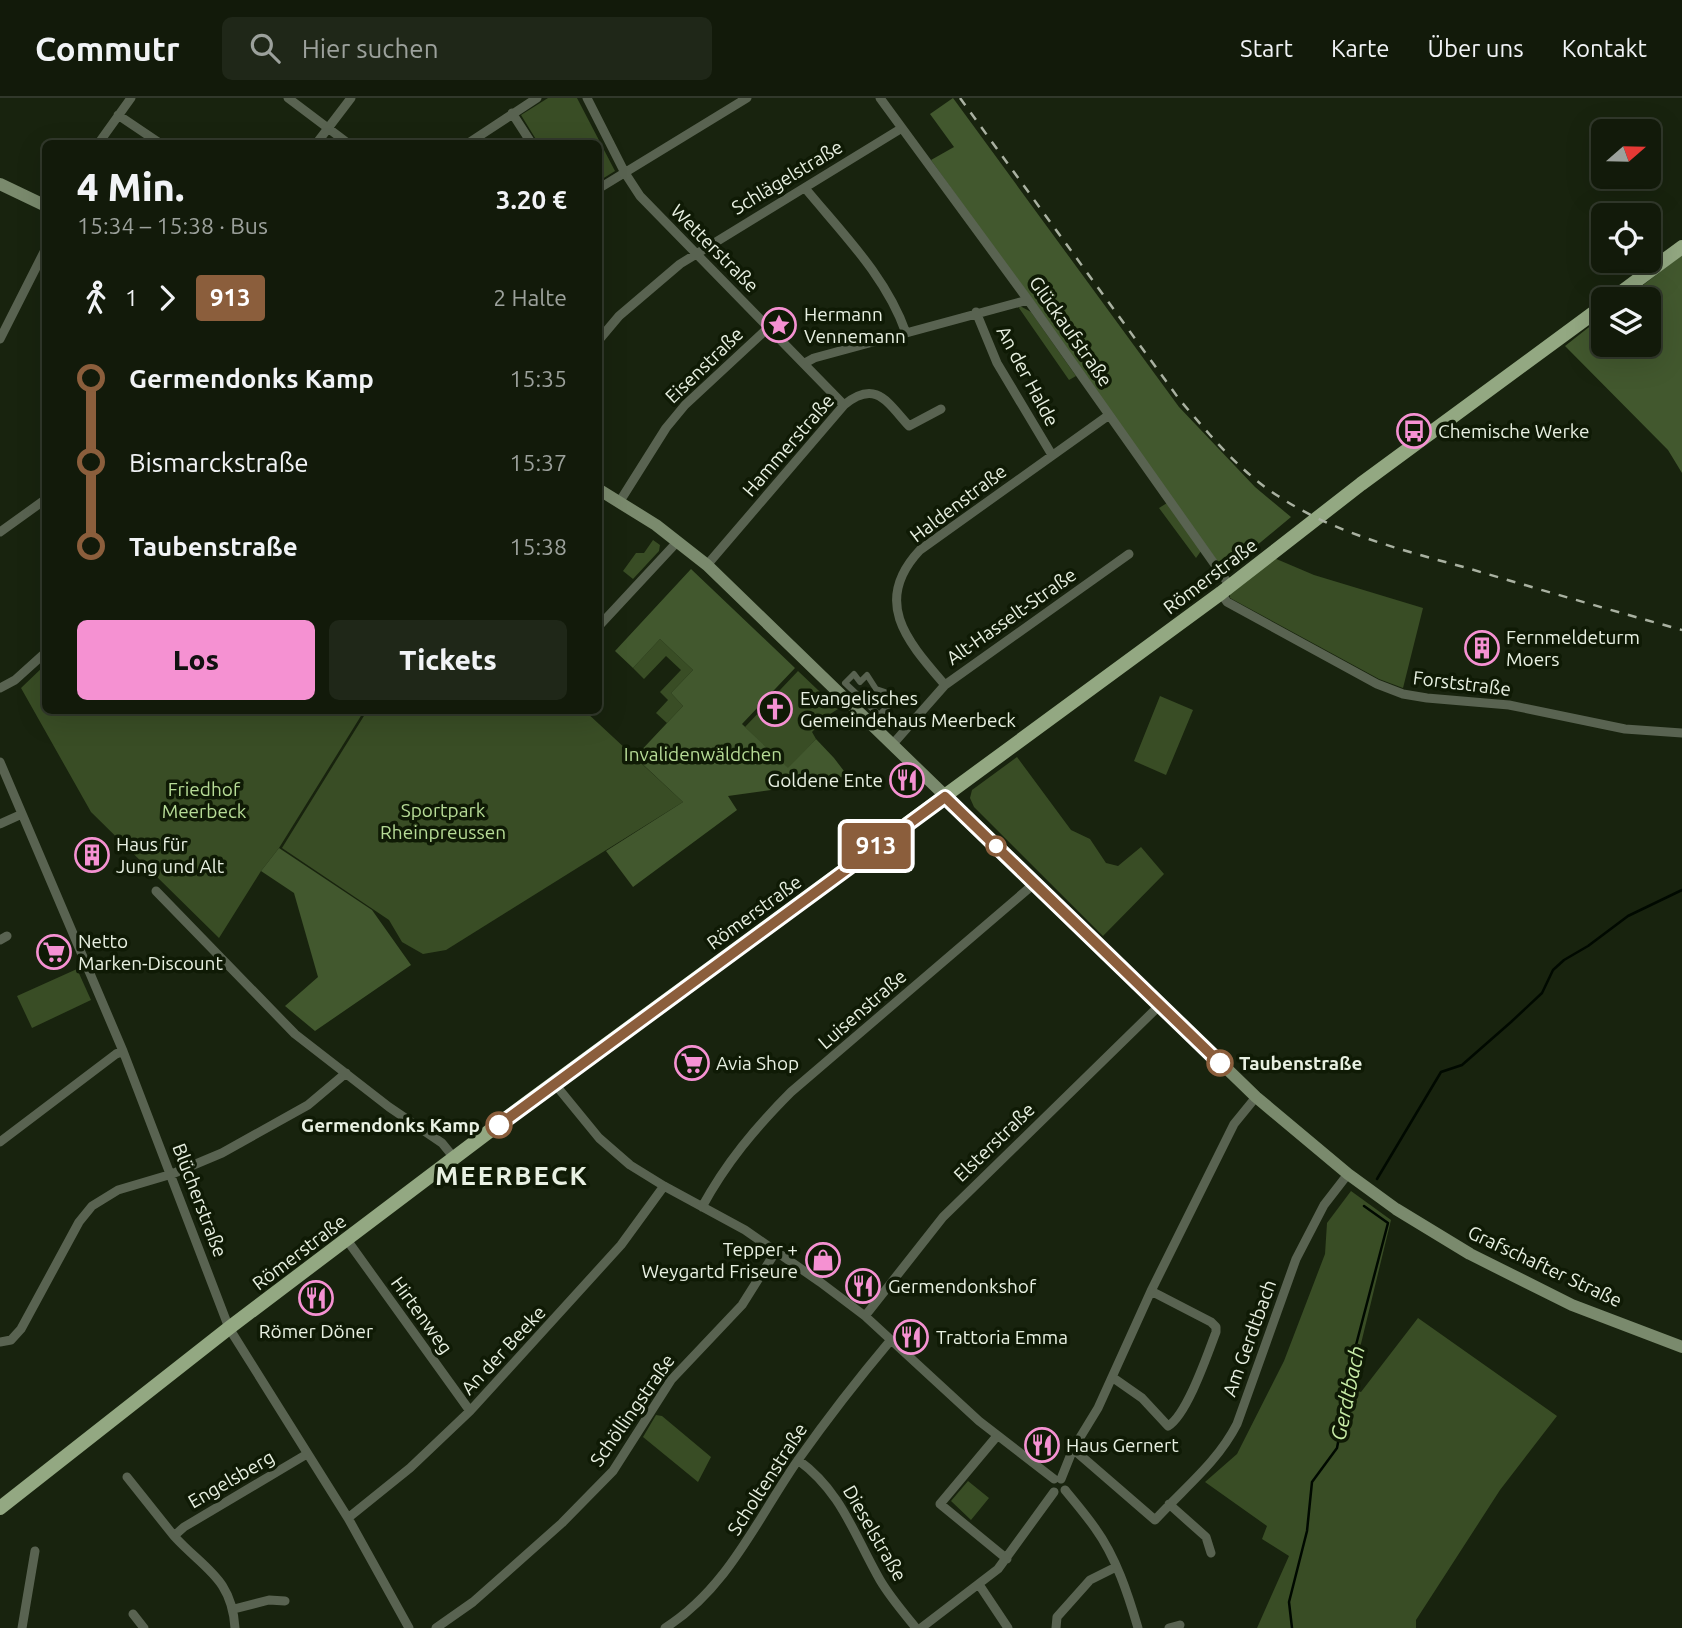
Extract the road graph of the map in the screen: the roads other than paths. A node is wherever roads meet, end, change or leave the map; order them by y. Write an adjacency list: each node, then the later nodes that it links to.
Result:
1 (131, 98): 9 (street)
2 (288, 98): 10 (street)
3 (351, 98): 10 (street)
4 (537, 98): 8 (street)
5 (587, 98): 18 (street, Wetterstraße)
6 (747, 98): 18 (street)
7 (880, 98): 11 (street, Glückaufstraße)
8 (512, 113): 16 (street); 17 (street)
9 (118, 115): 12 (street); 13 (street)
10 (327, 128): 14 (street); 15 (street)
11 (902, 128): 21 (street, Schlägelstraße); 27 (street, Glückaufstraße)
12 (101, 140)
13 (155, 140)
14 (319, 140)
15 (344, 140)
16 (473, 140)
17 (529, 140)
18 (625, 173): 20 (street); 24 (street, Wetterstraße)
19 (0, 184): 22 (main road)
20 (602, 187)
21 (805, 188): 24 (street, Schlägelstraße); 31 (street)
22 (42, 204)
23 (1682, 247): 26 (main road)
24 (696, 254): 30 (street, Wetterstraße); 32 (street, Schlägelstraße)
25 (42, 256): 33 (street)
26 (1628, 287)
27 (1028, 300): 28 (street); 37 (street, Glückaufstraße)
28 (976, 312): 31 (street); 38 (street, An der Halde)
29 (1591, 315): 46 (main road, Römerstraße)
30 (769, 327): 34 (street, Wetterstraße); 40 (street, Eisenstraße)
31 (906, 333): 34 (street)
32 (602, 336)
33 (1, 337)
34 (805, 363): 35 (street, Wetterstraße)
35 (844, 405): 36 (street, Hammerstraße); 45 (street, Hammerstraße)
36 (942, 409)
37 (1109, 415): 38 (street, Haldenstraße); 46 (street, Glückaufstraße)
38 (1052, 455): 50 (street, Haldenstraße)
39 (602, 491): 40 (main road, Grafschafter Straße)
40 (620, 501): 43 (main road, Grafschafter Straße)
41 (42, 502): 42 (street)
42 (0, 532)
43 (678, 541): 45 (main road, Grafschafter Straße); 47 (street)
44 (1129, 554): 50 (street, Alt-Hasselt-Straße)
45 (707, 565): 53 (main road, Grafschafter Straße)
46 (1225, 590): 52 (street, Forststraße); 55 (main road, Römerstraße)
47 (602, 623)
48 (42, 656): 51 (street)
49 (845, 682): 49 (street)
50 (945, 685): 53 (street, Alt-Hasselt-Straße)
51 (0, 688)
52 (1682, 733)
53 (892, 745): 55 (main road, Grafschafter Straße)
54 (0, 762): 56 (street, Blücherstraße)
55 (945, 797): 58 (main road, Grafschafter Straße); 63 (main road, Römerstraße)
56 (22, 814): 57 (street); 61 (street, Blücherstraße)
57 (0, 824)
58 (1035, 883): 60 (main road, Grafschafter Straße); 70 (street, Luisenstraße)
59 (156, 891): 62 (street)
60 (1160, 1005): 64 (main road, Grafschafter Straße); 74 (street, Elsterstraße)
61 (123, 1051): 65 (street); 67 (street, Blücherstraße)
62 (346, 1073): 66 (street); 67 (street)
63 (554, 1083): 66 (main road, Römerstraße); 69 (street)
64 (1256, 1097): 68 (main road, Grafschafter Straße); 73 (street)
65 (0, 1142)
66 (455, 1158): 71 (main road, Römerstraße)
67 (172, 1174): 75 (street, Blücherstraße); 77 (street)
68 (1348, 1174): 78 (main road, Grafschafter Straße); 89 (street, Am Gerdtbach)
69 (664, 1186): 70 (street); 80 (street, An der Beeke)
70 (702, 1208): 72 (street)
71 (347, 1241): 75 (main road, Römerstraße); 80 (street, Hirtenweg)
72 (776, 1251): 74 (street); 106 (street, Schöllingstraße)
73 (1151, 1291): 79 (street); 79 (street)
74 (865, 1316): 76 (street)
75 (229, 1328): 83 (street, Blücherstraße); 90 (main road, Römerstraße)
76 (890, 1341): 81 (street); 84 (street, Scholtenstraße)
77 (0, 1342)
78 (1682, 1346)
79 (1112, 1377): 82 (street)
80 (470, 1410): 91 (street, An der Beeke)
81 (997, 1436): 86 (street); 95 (street)
82 (1073, 1449): 86 (street); 89 (street, Am Gerdtbach)
83 (307, 1454): 91 (street, Blücherstraße); 92 (street, Engelsberg)
84 (798, 1460): 107 (street, Scholtenstraße); 108 (street, Dieselstraße)
85 (127, 1477): 92 (street)
86 (1058, 1479): 87 (street); 88 (street)
87 (1065, 1490): 88 (street); 96 (street)
88 (1054, 1492): 95 (street)
89 (1170, 1504): 94 (street)
90 (0, 1508)
91 (348, 1518): 105 (street, Blücherstraße)
92 (174, 1536): 99 (street)
93 (35, 1551): 102 (street)
94 (1211, 1553)
95 (1007, 1559): 97 (street)
96 (1116, 1567): 110 (street); 111 (street)
97 (980, 1586): 108 (street); 109 (street)
98 (285, 1601): 99 (street)
99 (234, 1609): 104 (street)
100 (133, 1614): 103 (street)
101 (1180, 1625): 112 (street)
102 (22, 1628)
103 (144, 1628)
104 (235, 1628)
105 (409, 1628)
106 (436, 1628)
107 (665, 1628)
108 (918, 1628)
109 (1008, 1628)
110 (1056, 1628)
111 (1138, 1628)
112 (1169, 1628)

